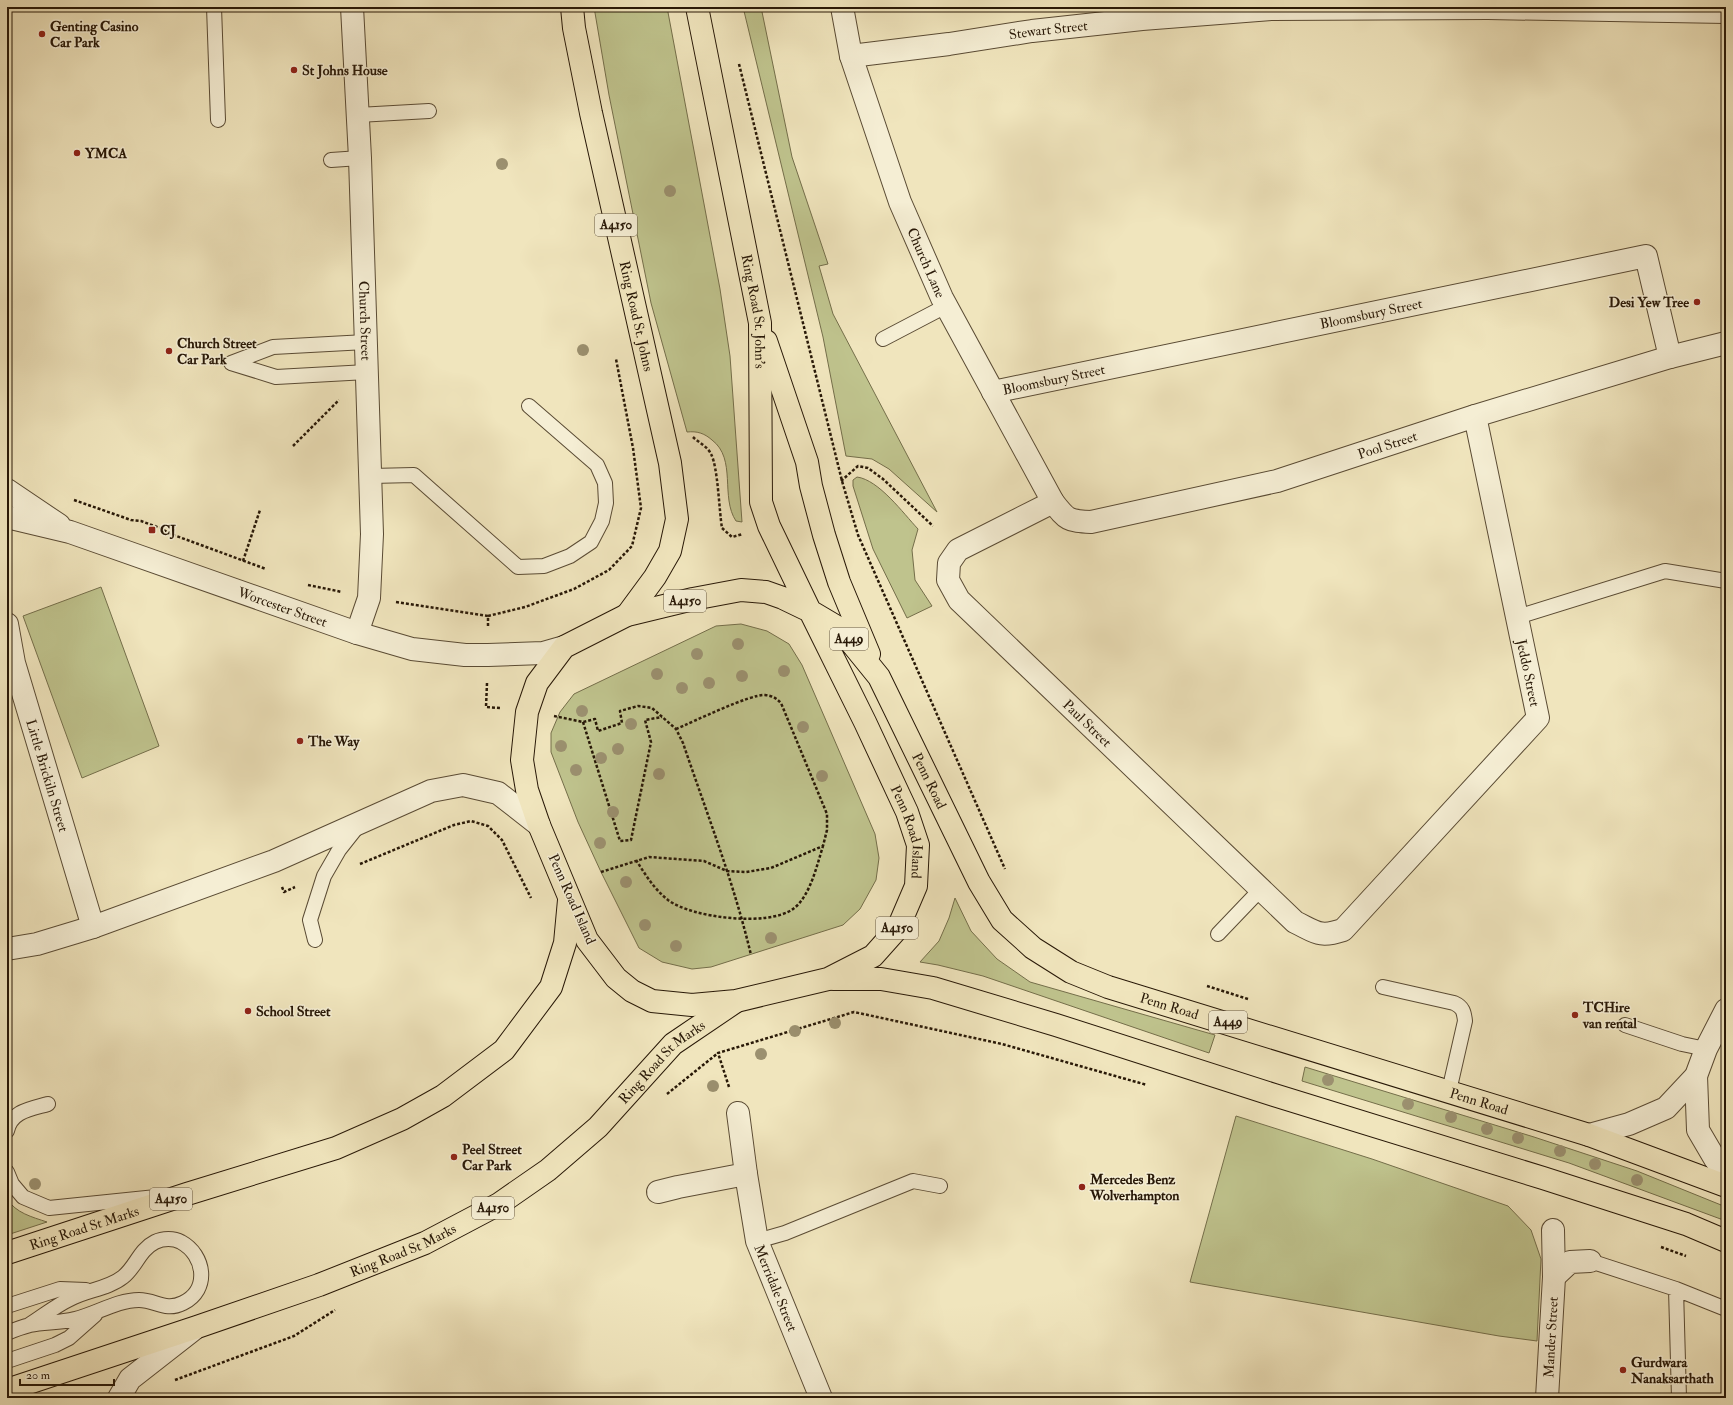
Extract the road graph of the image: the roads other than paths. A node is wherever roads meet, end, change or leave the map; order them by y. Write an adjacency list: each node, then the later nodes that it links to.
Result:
1 (214, 7): 10 (lane)
2 (352, 7): 9 (street, Church Street)
3 (572, 7): 30 (highway, Ring Road St. Johns / A4150)
4 (697, 7): 14 (highway, Ring Road St. John's / A4150)
5 (842, 7): 7 (street, Church Lane)
6 (1726, 12): 7 (street, Stewart Street)
7 (851, 56): 13 (street, Church Lane)
8 (428, 111): 9 (lane)
9 (358, 115): 11 (street, Church Street)
10 (218, 120)
11 (360, 158): 12 (lane); 16 (street, Church Street)
12 (332, 160)
13 (946, 306): 15 (lane); 20 (street, Church Lane)
14 (760, 323): 29 (highway, Ring Road St. John's / A4150); 35 (highway)
15 (883, 339)
16 (366, 342): 19 (street, Church Street); 19 (lane)
17 (1726, 343): 18 (street, Pool Street)
18 (1670, 357): 20 (street, Bloomsbury Street); 22 (street, Pool Street)
19 (367, 372): 23 (street, Church Street)
20 (993, 392): 25 (street, Church Lane)
21 (529, 406): 23 (lane)
22 (1475, 416): 25 (street, Pool Street); 31 (street, Jeddo Street)
23 (370, 476): 33 (street, Church Street)
24 (7, 490): 27 (street)
25 (1053, 502): 38 (street, Paul Street)
26 (10, 525): 27 (street, Worcester Street)
27 (70, 532): 33 (street, Worcester Street)
28 (1726, 581): 31 (lane)
29 (810, 611): 30 (highway, Penn Road Island / A4150); 35 (highway, Penn Road / A449); 45 (highway, Penn Road Island / A4150)
30 (627, 614): 34 (highway, Penn Road Island / A4150)
31 (1517, 617): 41 (street, Jeddo Street)
32 (7, 624): 40 (street, Little Brickiln Street)
33 (357, 633): 34 (street, Worcester Street)
34 (564, 647): 37 (highway, Penn Road Island / A4150)
35 (879, 677): 52 (highway, Penn Road / A449)
36 (360, 824): 37 (street); 40 (street); 43 (lane)
37 (539, 825): 39 (highway, Penn Road Island / A4150)
38 (1261, 890): 41 (street, Paul Street); 42 (lane)
39 (569, 896): 47 (highway, Penn Road Island / A4150); 63 (highway, Ring Road St Marks / A4150)
40 (94, 927): 44 (street)
41 (1343, 930)
42 (1218, 934)
43 (316, 940)
44 (7, 949)
45 (828, 979): 47 (highway, Penn Road Island / A4150); 66 (highway)
46 (1383, 987): 52 (lane)
47 (736, 1001): 76 (highway, Ring Road St Marks / A4150)
48 (1726, 1010): 50 (street)
49 (1625, 1026): 50 (lane)
50 (1706, 1049): 51 (street)
51 (1696, 1076): 56 (street); 58 (street)
52 (1448, 1091): 56 (highway, Penn Road / A449)
53 (48, 1104): 55 (lane)
54 (738, 1113): 59 (street, Merridale Street)
55 (7, 1131)
56 (1589, 1134): 61 (highway, Penn Road / A449)
57 (7, 1172): 63 (lane)
58 (1726, 1173)
59 (746, 1174): 62 (street); 65 (street, Merridale Street)
60 (940, 1186): 65 (lane)
61 (1726, 1186)
62 (658, 1192)
63 (186, 1194): 67 (highway, Ring Road St Marks / A4150)
64 (1553, 1230): 69 (street, Mander Street)
65 (757, 1241): 81 (street, Merridale Street)
66 (1726, 1241)
67 (7, 1253)
68 (1590, 1261): 69 (street, Mander Street); 70 (lane)
69 (1554, 1277): 82 (street, Mander Street)
70 (1676, 1289): 73 (lane); 83 (lane)
71 (93, 1290): 72 (lane); 74 (lane); 75 (lane)
72 (7, 1306)
73 (1726, 1309)
74 (100, 1311): 75 (lane); 78 (lane)
75 (29, 1325): 77 (lane)
76 (197, 1328): 79 (highway, Ring Road St Marks / A4150); 80 (street)
77 (7, 1333)
78 (7, 1361)
79 (7, 1390)
80 (119, 1398)
81 (821, 1398)
82 (1547, 1398)
83 (1679, 1398)

